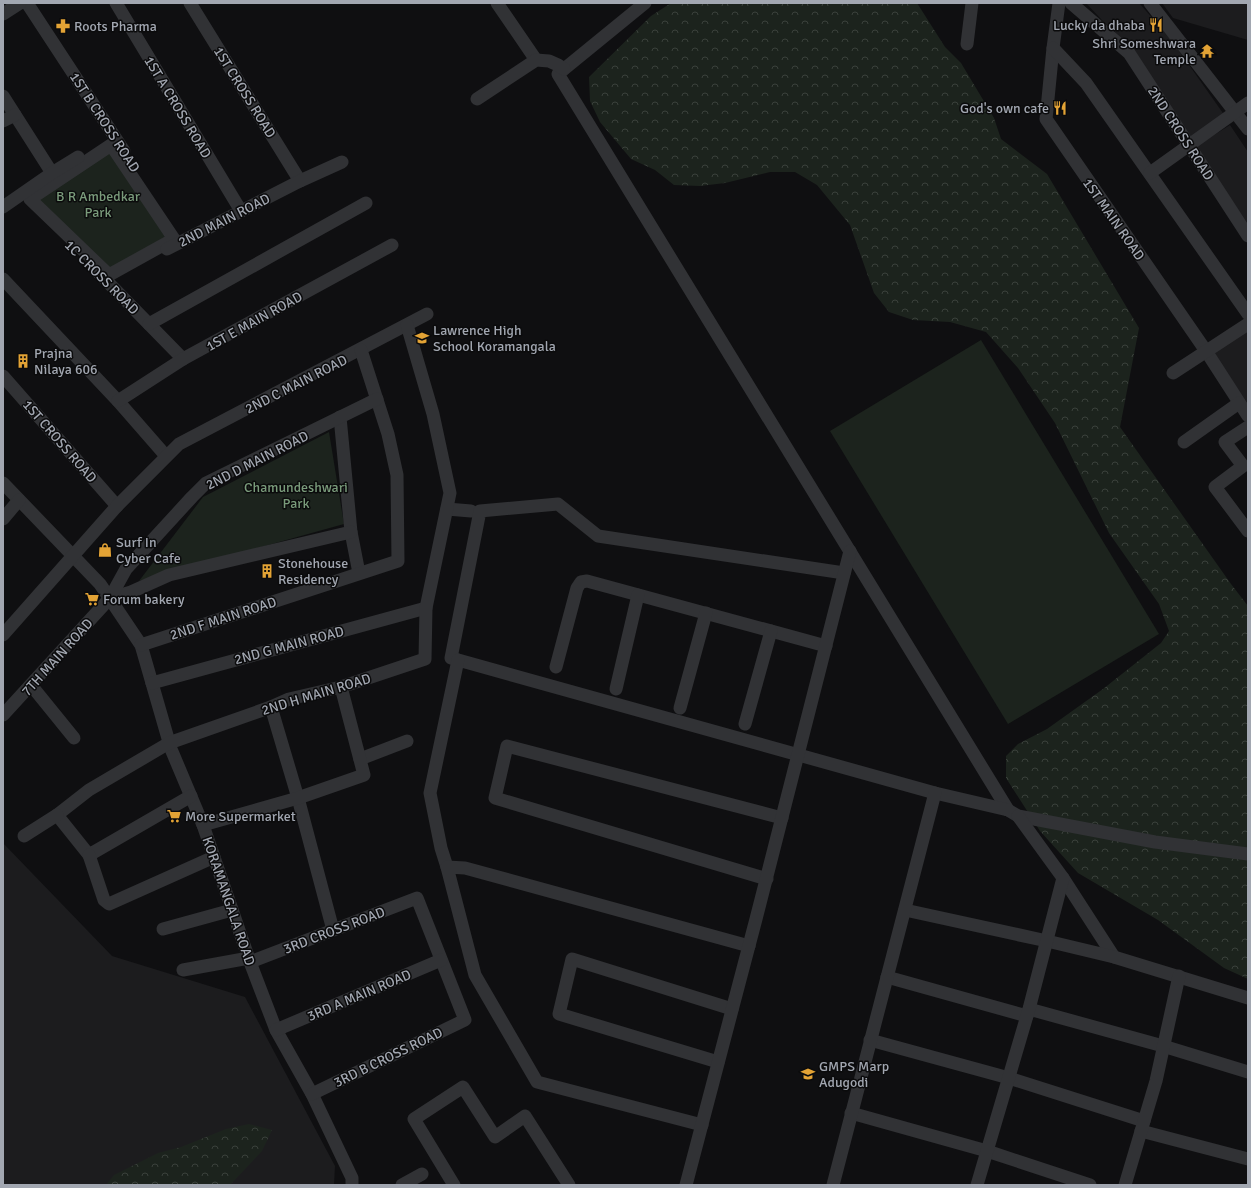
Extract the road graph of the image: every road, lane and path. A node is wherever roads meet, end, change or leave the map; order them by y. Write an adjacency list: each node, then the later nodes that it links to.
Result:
1 (116, 3): 31 (street, 1ST A CROSS ROAD)
2 (190, 3): 27 (street, 1ST CROSS ROAD)
3 (497, 3): 13 (street)
4 (645, 3): 14 (street)
5 (972, 3): 11 (street)
6 (1059, 3): 12 (street, 1ST MAIN ROAD)
7 (1072, 3): 23 (street, 2ND CROSS ROAD)
8 (1150, 3): 18 (street)
9 (19, 4): 10 (street); 22 (street, 1ST B CROSS ROAD)
10 (3, 14)
11 (967, 44)
12 (1053, 48): 26 (street); 44 (street, 1ST MAIN ROAD)
13 (536, 60): 14 (street); 16 (street)
14 (564, 69): 64 (street)
15 (3, 96): 19 (street)
16 (477, 99)
17 (1248, 103): 18 (street)
18 (1235, 112): 21 (street); 23 (street)
19 (15, 115): 20 (street); 25 (street)
20 (3, 121)
21 (1248, 129)
22 (113, 135): 25 (street); 33 (street, 1ST B CROSS ROAD)
23 (1189, 145): 26 (street); 32 (street, 2ND CROSS ROAD)
24 (342, 162): 27 (street, 2ND MAIN ROAD)
25 (52, 173): 28 (street)
26 (1150, 173): 39 (street)
27 (300, 182): 31 (street, 2ND MAIN ROAD)
28 (19, 196): 30 (street); 36 (street, 1C CROSS ROAD)
29 (366, 203): 40 (street)
30 (3, 207)
31 (241, 211): 33 (street, 2ND MAIN ROAD)
32 (1248, 236)
33 (183, 241): 36 (street, 2ND MAIN ROAD)
34 (169, 242): 34 (street)
35 (392, 246): 45 (street, 1ST E MAIN ROAD)
36 (107, 280): 40 (street, 1C CROSS ROAD)
37 (4, 283): 49 (street)
38 (427, 314): 42 (street, 2ND C MAIN ROAD)
39 (1248, 314)
40 (149, 324): 45 (street, 1C CROSS ROAD)
41 (1248, 324): 44 (street)
42 (407, 325): 43 (street, 2ND C MAIN ROAD); 59 (street, 2ND H MAIN ROAD)
43 (361, 350): 48 (street); 55 (street, 2ND C MAIN ROAD)
44 (1206, 351): 46 (street); 50 (street, 1ST MAIN ROAD)
45 (183, 359): 49 (street, 1ST E MAIN ROAD)
46 (1173, 373)
47 (3, 376): 58 (street, 1ST CROSS ROAD)
48 (377, 399): 52 (street, 2ND D MAIN ROAD); 66 (street, 2ND F MAIN ROAD)
49 (118, 401): 55 (street)
50 (1240, 403): 51 (street, 1ST MAIN ROAD); 54 (street)
51 (1248, 416)
52 (340, 417): 63 (street); 69 (street, 2ND D MAIN ROAD)
53 (1248, 427): 62 (street)
54 (1184, 442)
55 (166, 456): 58 (street, 2ND C MAIN ROAD)
56 (3, 483): 57 (street, KORAMANGALA ROAD)
57 (19, 500): 61 (street); 65 (street, KORAMANGALA ROAD)
58 (117, 506): 65 (street, 2ND C MAIN ROAD)
59 (447, 509): 60 (street); 70 (street, 2ND H MAIN ROAD)
60 (471, 511)
61 (3, 519)
62 (1248, 531)
63 (351, 532): 66 (street); 69 (street)
64 (850, 551): 67 (street); 94 (street)
65 (74, 556): 69 (street, KORAMANGALA ROAD); 73 (street, 2ND C MAIN ROAD)
66 (359, 573): 74 (street, 2ND F MAIN ROAD)
67 (844, 573): 75 (street); 76 (street)
68 (638, 595): 71 (street); 77 (street); 81 (street)
69 (110, 598): 74 (street, KORAMANGALA ROAD); 79 (street, 7TH MAIN ROAD)
70 (426, 608): 78 (street, 2ND G MAIN ROAD); 80 (street, 2ND H MAIN ROAD)
71 (706, 613): 72 (street); 83 (street)
72 (771, 631): 75 (street); 85 (street)
73 (3, 635)
74 (141, 645): 78 (street, KORAMANGALA ROAD)
75 (826, 646): 89 (street)
76 (458, 660): 89 (street); 102 (street)
77 (556, 667)
78 (152, 683): 88 (street, KORAMANGALA ROAD)
79 (31, 685): 84 (street, 7TH MAIN ROAD); 86 (street)
80 (341, 687): 82 (street, 2ND H MAIN ROAD); 90 (street)
81 (616, 689)
82 (271, 707): 88 (street, 2ND H MAIN ROAD); 93 (street)
83 (680, 708)
84 (3, 715)
85 (745, 724)
86 (74, 738)
87 (407, 741): 90 (street)
88 (169, 743): 92 (street, KORAMANGALA ROAD); 95 (street, 2ND H MAIN ROAD)
89 (798, 755): 91 (street); 96 (street)
90 (360, 759): 93 (street)
91 (935, 793): 94 (street); 106 (street)
92 (191, 796): 97 (street, KORAMANGALA ROAD); 100 (street)
93 (298, 798): 97 (street); 108 (street)
94 (1013, 813): 99 (street); 103 (street)
95 (57, 815): 98 (street, 2ND H MAIN ROAD); 100 (street)
96 (782, 818): 104 (street); 104 (street)
97 (203, 825): 101 (street, KORAMANGALA ROAD)
98 (24, 836)
99 (1248, 854)
100 (89, 855): 101 (street)
101 (214, 857): 105 (street, KORAMANGALA ROAD)
102 (447, 867): 110 (street); 128 (street)
103 (1063, 878): 109 (street); 111 (street)
104 (767, 879): 110 (street)
105 (232, 910): 107 (street); 112 (street, KORAMANGALA ROAD)
106 (905, 910): 109 (street); 116 (street)
107 (163, 929)
108 (333, 930): 112 (street, 3RD CROSS ROAD); 113 (street, 3RD CROSS ROAD)
109 (1047, 941): 111 (street); 119 (street)
110 (749, 946): 118 (street)
111 (1114, 957): 115 (street)
112 (250, 960): 114 (street, 3RD CROSS ROAD); 120 (street, KORAMANGALA ROAD)
113 (441, 960): 120 (street, 3RD A MAIN ROAD); 126 (street, 3RD B CROSS ROAD)
114 (184, 970)
115 (1178, 976): 117 (street); 122 (street)
116 (887, 977): 119 (street); 121 (street)
117 (1248, 998)
118 (732, 1009): 123 (street); 123 (street)
119 (1028, 1012): 122 (street); 125 (street)
120 (276, 1030): 126 (street, KORAMANGALA ROAD)
121 (870, 1040): 125 (street); 127 (street)
122 (1163, 1046): 124 (street); 129 (street)
123 (718, 1062): 128 (street)
124 (1248, 1072)
125 (1009, 1078): 129 (street); 130 (street)
126 (312, 1094): 134 (street, KORAMANGALA ROAD)
127 (851, 1113): 130 (street); 133 (street)
128 (702, 1125): 138 (street)
129 (1143, 1126): 131 (street); 141 (street)
130 (987, 1151): 139 (street); 140 (street)
131 (1248, 1159)
132 (422, 1174): 135 (street)
133 (835, 1184)
134 (352, 1185)
135 (402, 1185)
136 (454, 1185): 137 (street)
137 (569, 1185)
138 (686, 1185)
139 (977, 1185)
140 (1090, 1185)
141 (1125, 1185)

